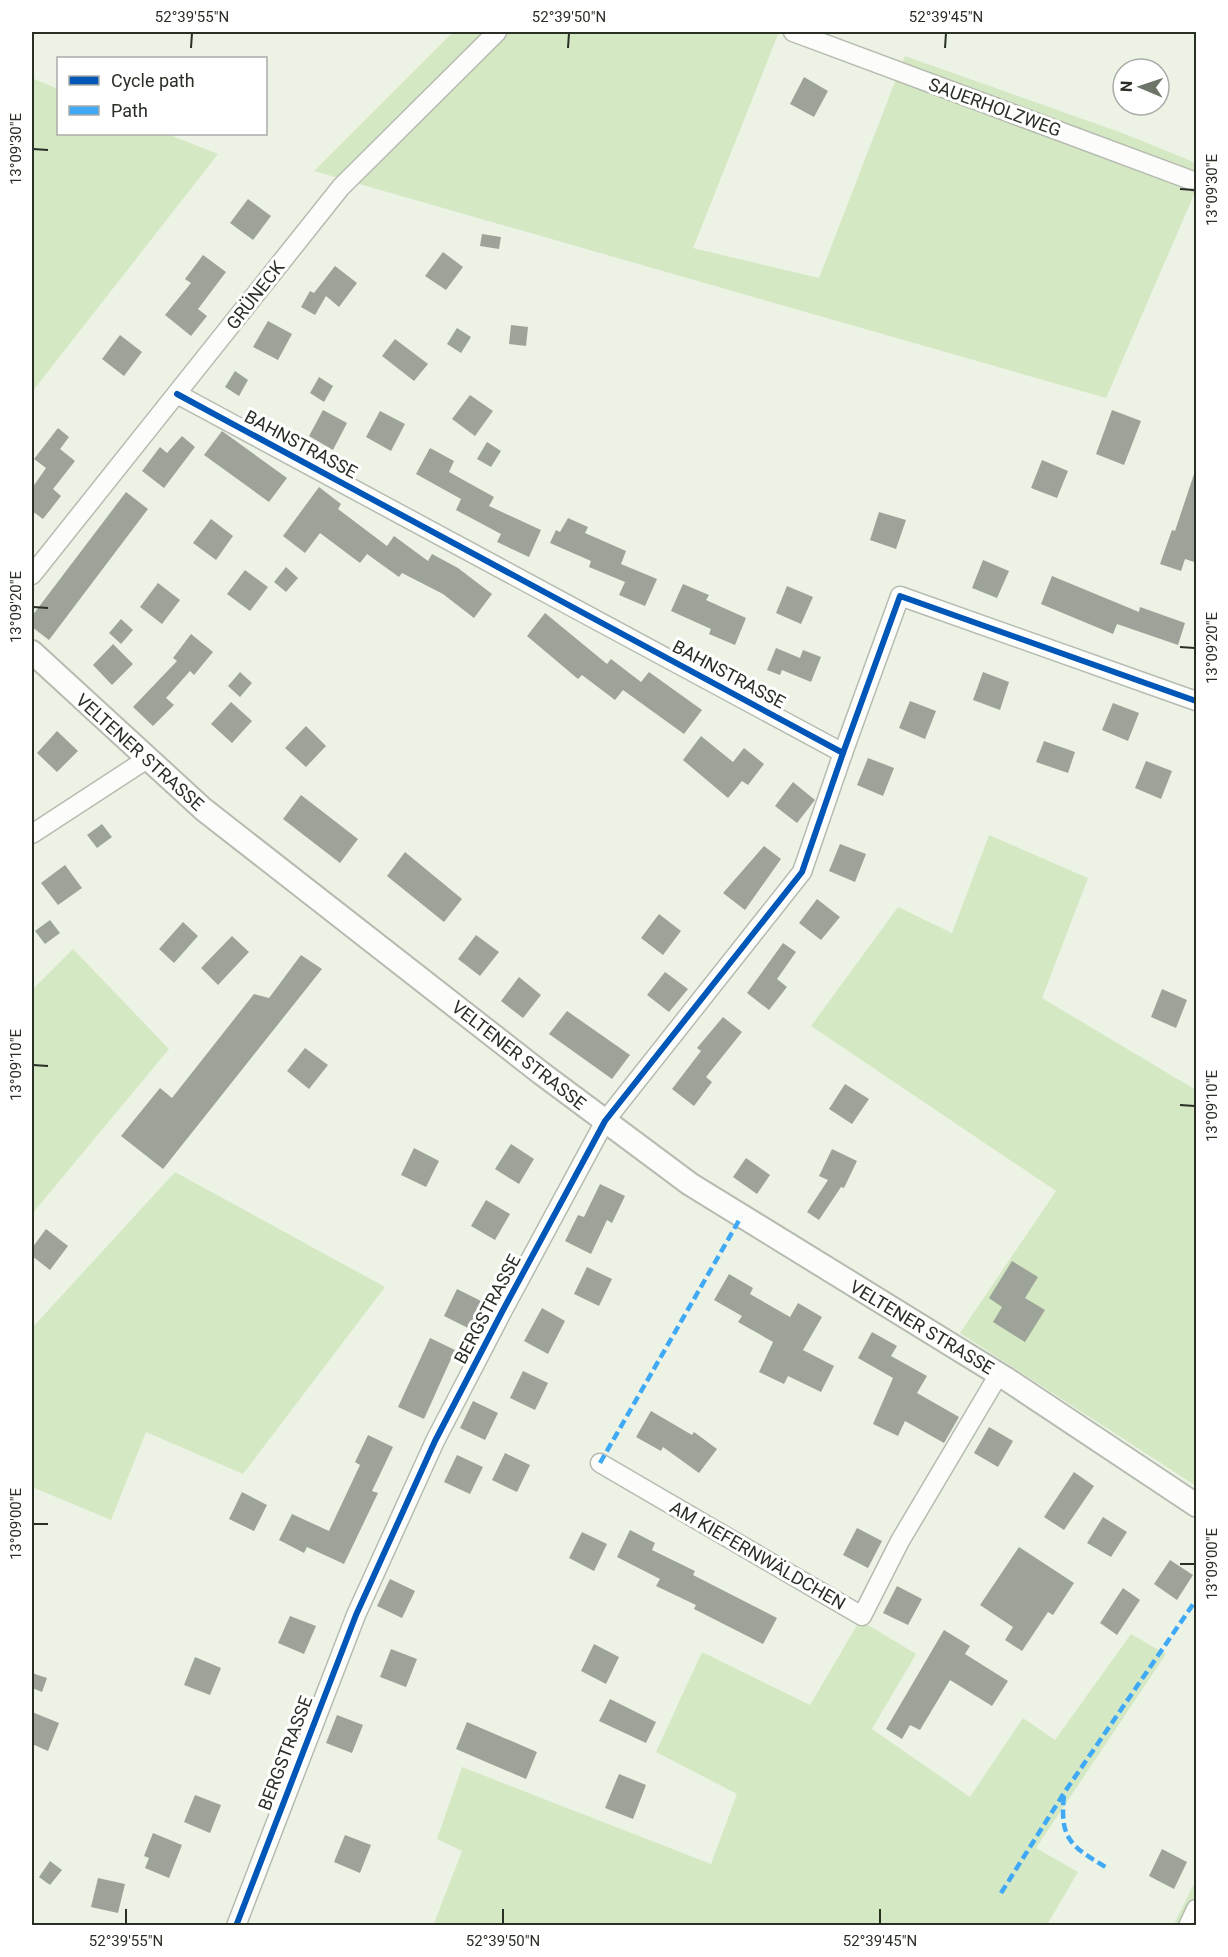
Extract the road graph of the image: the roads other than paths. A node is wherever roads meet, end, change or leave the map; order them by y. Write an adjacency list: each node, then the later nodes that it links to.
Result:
1 (497, 32): 4 (street, GRÜNECK)
2 (793, 32): 3 (street, SAUERHOLZWEG)
3 (1197, 182)
4 (177, 394): 5 (street, GRÜNECK); 8 (street, BAHNSTRASSE)
5 (32, 575)
6 (32, 652): 9 (main road, VELTENER STRASSE)
7 (1197, 702): 8 (street)
8 (843, 753): 11 (street, BERGSTRASSE)
9 (147, 759): 10 (street); 11 (main road, VELTENER STRASSE)
10 (32, 834)
11 (605, 1121): 12 (main road, VELTENER STRASSE); 16 (street, BERGSTRASSE)
12 (999, 1374): 13 (street, AM KIEFERNWÄLDCHEN); 14 (main road, VELTENER STRASSE)
13 (600, 1463)
14 (1197, 1505)
15 (1197, 1909): 17 (street)
16 (236, 1926)
17 (1188, 1926)

